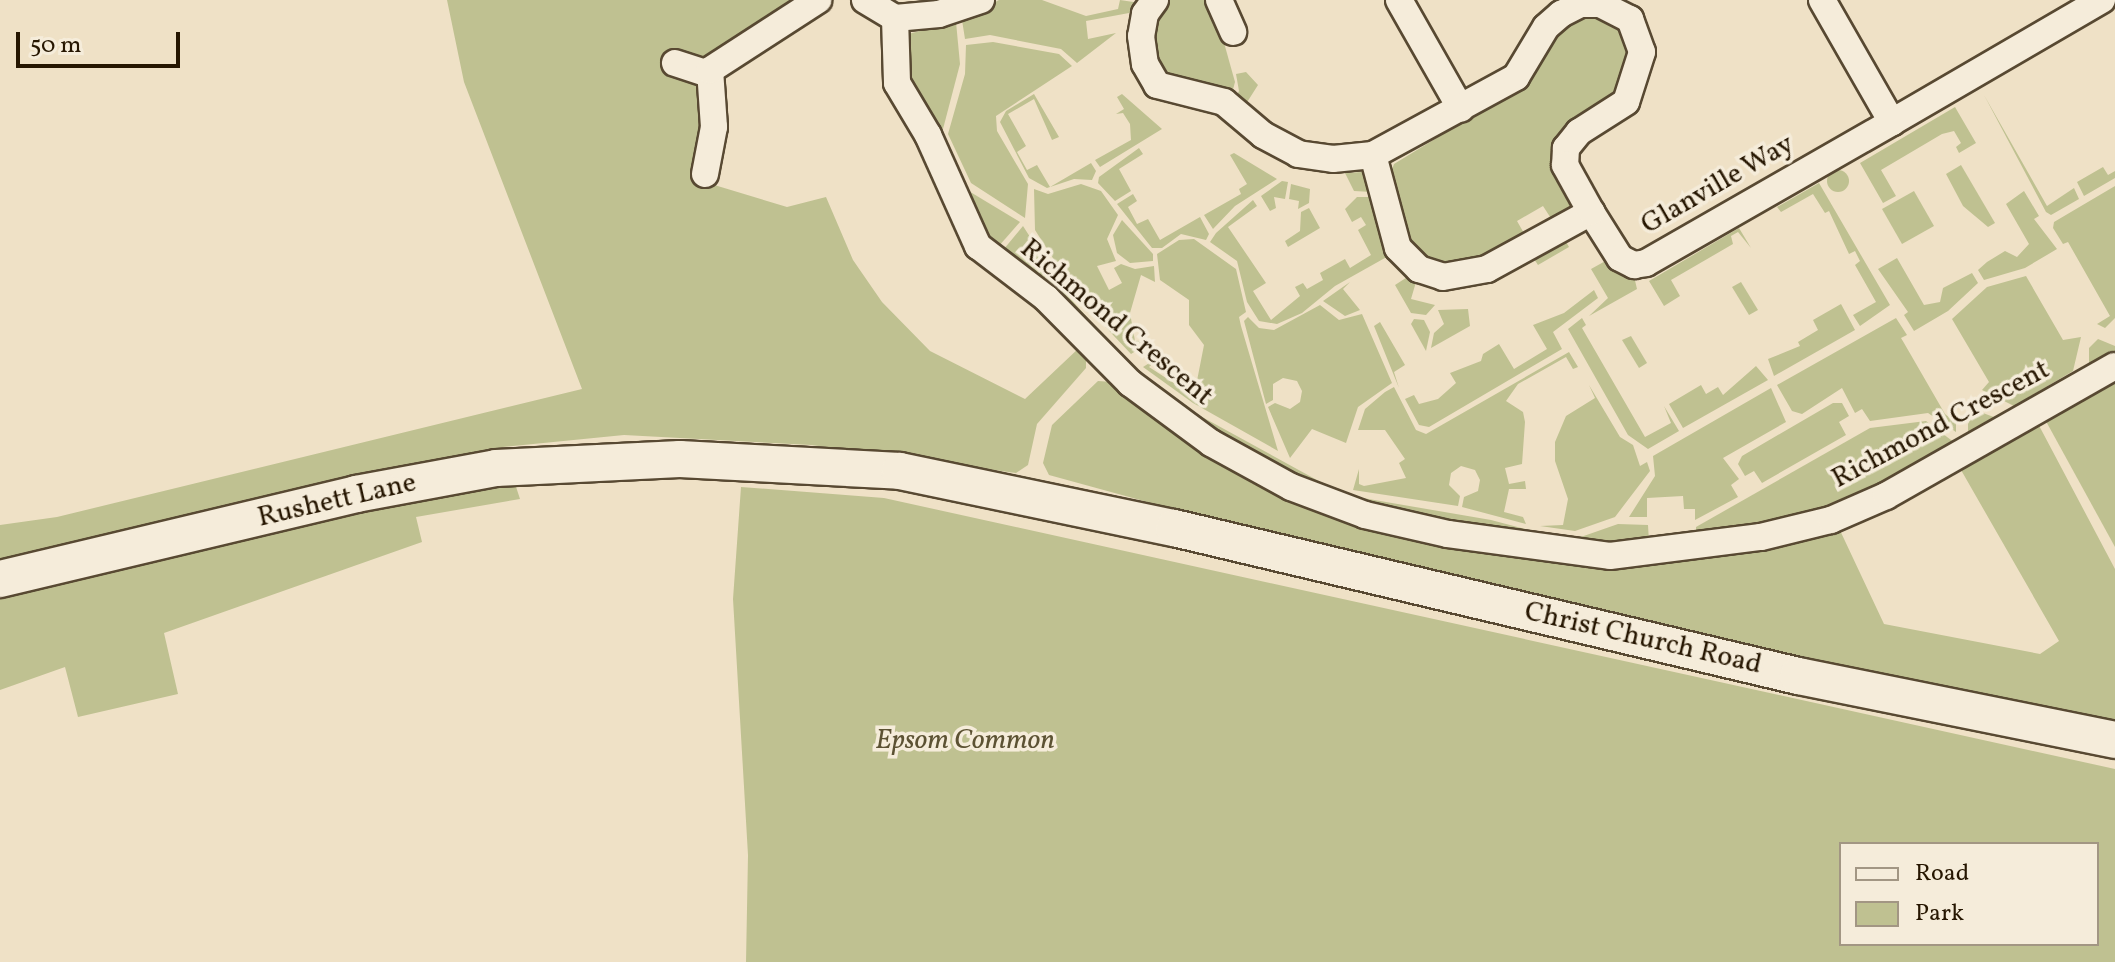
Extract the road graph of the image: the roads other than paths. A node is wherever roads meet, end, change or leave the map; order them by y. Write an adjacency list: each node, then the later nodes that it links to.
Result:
1 (818, 0): 12 (street)
2 (865, 0): 9 (street)
3 (981, 0): 9 (street)
4 (1155, 0): 15 (street, Glanville Way)
5 (1219, 0): 10 (street)
6 (1399, 0): 13 (street)
7 (1822, 0): 14 (street)
8 (2102, 0): 14 (street, Glanville Way)
9 (895, 18): 18 (street, Richmond Crescent)
10 (1233, 32)
11 (675, 63): 12 (street)
12 (708, 74): 16 (street)
13 (1461, 109): 15 (street, Glanville Way); 17 (street, Glanville Way)
14 (1892, 122): 17 (street, Glanville Way)
15 (1373, 155): 17 (street)
16 (705, 174)
17 (1591, 212)
18 (2115, 366)
19 (680, 459): 20 (main road, Rushett Lane); 21 (main road, Christ Church Road)
20 (0, 579)
21 (2115, 740)

